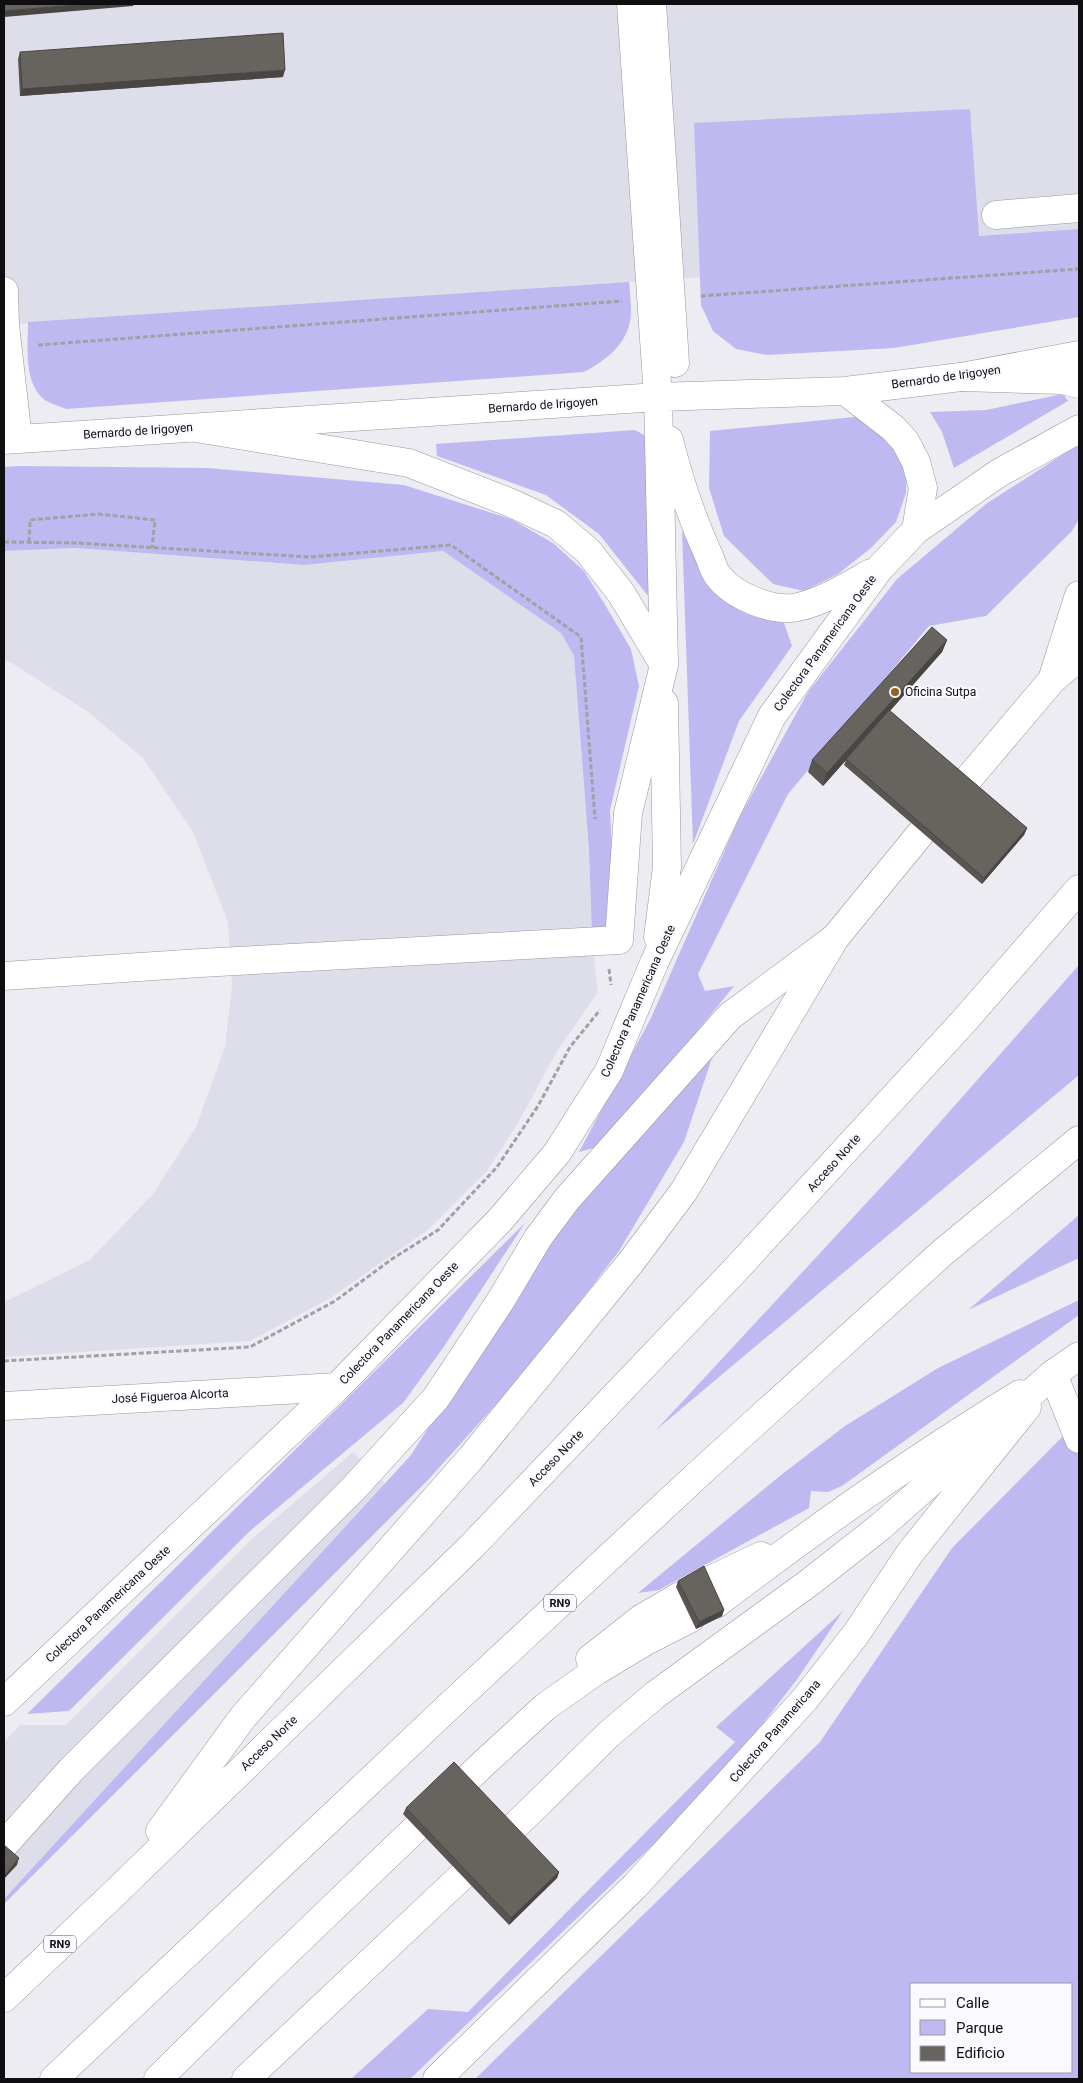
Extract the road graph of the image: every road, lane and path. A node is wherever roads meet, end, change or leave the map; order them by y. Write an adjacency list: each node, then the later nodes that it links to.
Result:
1 (631, 4): 7 (main road)
2 (652, 4): 7 (main road)
3 (1079, 208): 4 (main road)
4 (996, 215)
5 (1079, 269): 7 (path)
6 (4, 291): 8 (main road)
7 (661, 298): 8 (path); 13 (main road)
8 (6, 336): 16 (main road)
9 (1079, 355): 10 (main road, Bernardo de Irigoyen)
10 (961, 377): 11 (main road); 12 (main road, Bernardo de Irigoyen)
11 (1079, 384)
12 (845, 391): 13 (main road, Bernardo de Irigoyen); 17 (main road)
13 (668, 397): 14 (main road, Bernardo de Irigoyen); 21 (main road); 24 (main road)
14 (196, 428): 16 (main road, Bernardo de Irigoyen); 24 (main road)
15 (1079, 429): 17 (main road, Colectora Panamericana Oeste)
16 (11, 440)
17 (916, 530): 21 (main road, Colectora Panamericana Oeste)
18 (4, 542): 19 (path)
19 (29, 542): 20 (path); 20 (path)
20 (152, 548): 27 (path)
21 (879, 569): 32 (main road, Colectora Panamericana Oeste)
22 (1079, 595): 25 (main road)
23 (1079, 657): 25 (main road)
24 (664, 666): 31 (main road); 32 (main road)
25 (1052, 680): 26 (main road)
26 (964, 784)
27 (596, 824)
28 (921, 833): 30 (main road)
29 (1079, 889): 49 (main road, Acceso Norte / RN9)
30 (835, 938): 47 (main road); 49 (main road)
31 (605, 942): 33 (main road); 34 (path)
32 (654, 963): 40 (main road, Colectora Panamericana Oeste)
33 (4, 976)
34 (611, 986)
35 (606, 1002): 38 (path)
36 (1079, 1140): 51 (main road, RN9)
37 (1079, 1356): 39 (main road, Colectora Panamericana)
38 (4, 1361)
39 (1053, 1374): 42 (main road); 43 (main road); 46 (main road); 54 (main road, Colectora Panamericana)
40 (337, 1387): 41 (main road, José Figueroa Alcorta); 45 (main road, Colectora Panamericana Oeste)
41 (4, 1406)
42 (1079, 1439)
43 (711, 1593)
44 (686, 1607): 52 (main road)
45 (4, 1702)
46 (511, 1830)
47 (4, 1845)
48 (462, 1876): 53 (main road)
49 (117, 1891): 50 (main road, Acceso Norte / RN9)
50 (4, 1998)
51 (54, 2079)
52 (158, 2079)
53 (246, 2079)
54 (437, 2079)

